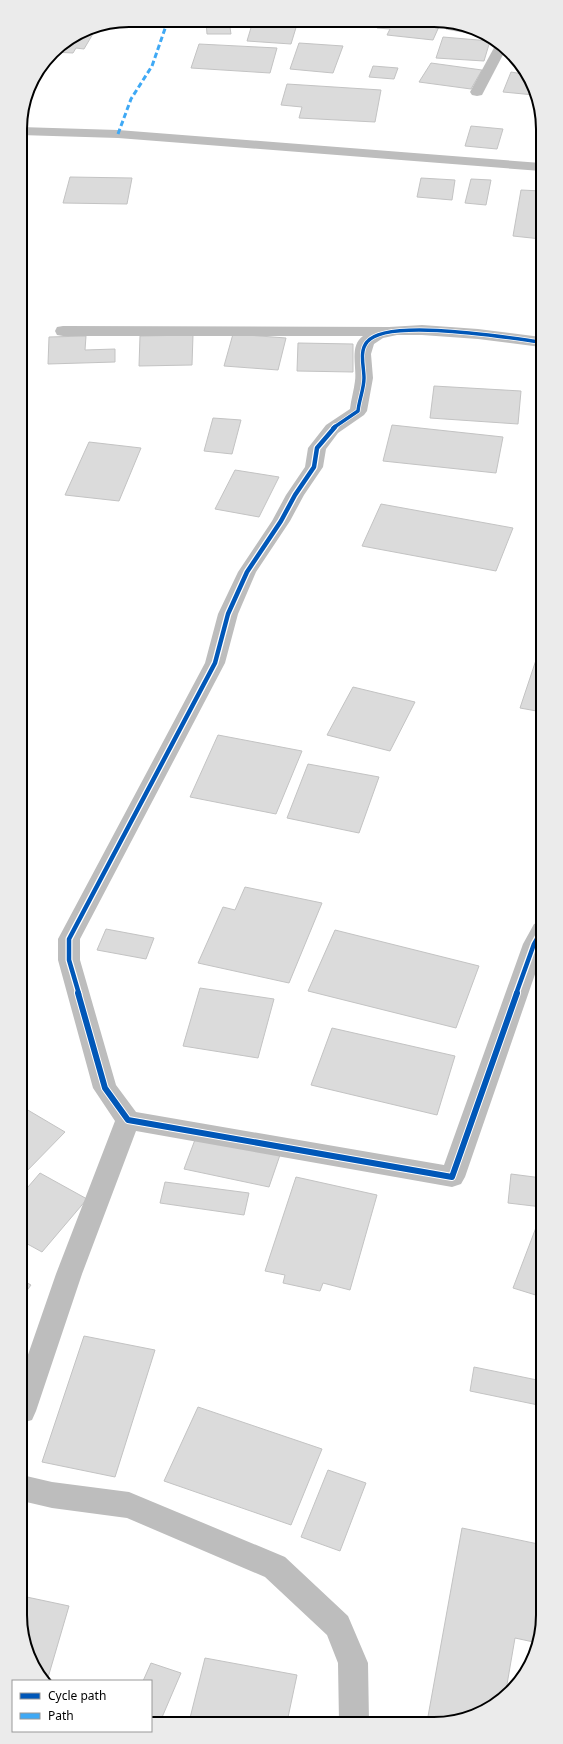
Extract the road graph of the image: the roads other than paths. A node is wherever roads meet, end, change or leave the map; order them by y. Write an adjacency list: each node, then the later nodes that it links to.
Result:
1 (498, 50): 2 (street)
2 (478, 92)
3 (27, 131): 4 (street)
4 (536, 167)
5 (63, 331): 6 (street)
6 (388, 331): 7 (street); 9 (street)
7 (536, 341)
8 (536, 940): 9 (street)
9 (128, 1120): 10 (street)
10 (27, 1396)
11 (27, 1489): 12 (street)
12 (354, 1717)

